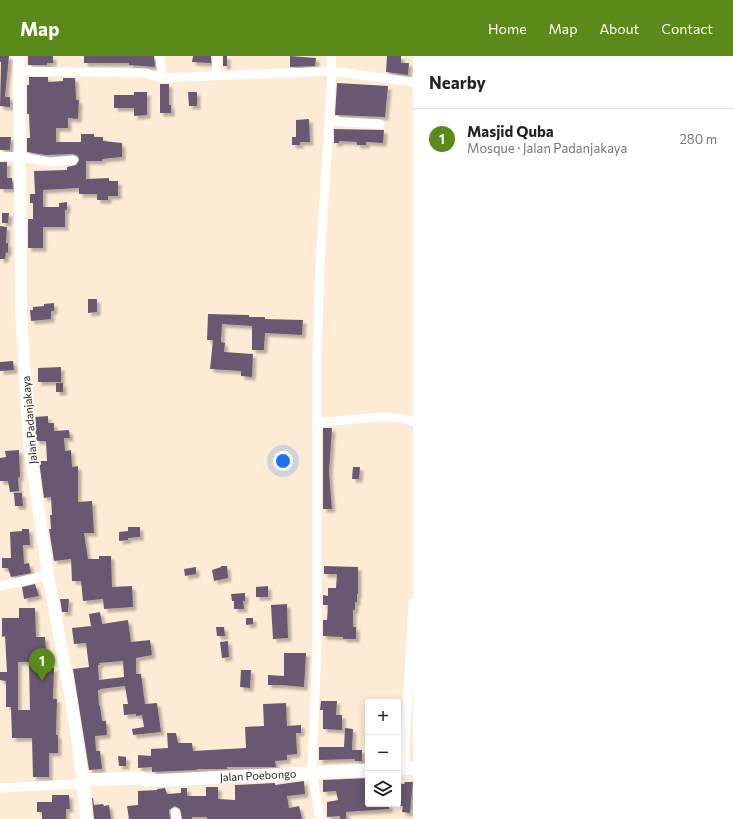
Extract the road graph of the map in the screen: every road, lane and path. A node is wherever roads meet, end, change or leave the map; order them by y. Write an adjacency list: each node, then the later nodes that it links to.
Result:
1 (19, 56): 5 (street, Jalan Padanjakaya)
2 (160, 56): 8 (street)
3 (217, 56): 7 (street)
4 (331, 56): 6 (street)
5 (18, 70): 8 (street); 13 (street, Jalan Padanjakaya)
6 (332, 71): 7 (street); 9 (street); 10 (street)
7 (216, 76): 8 (street)
8 (162, 78)
9 (413, 82)
10 (330, 121): 11 (street); 16 (street)
11 (380, 124)
12 (0, 156): 13 (street)
13 (21, 157): 14 (street); 17 (street, Jalan Padanjakaya)
14 (73, 160)
15 (413, 422): 16 (street)
16 (316, 423): 22 (street)
17 (48, 576): 18 (street); 23 (street, Jalan Padanjakaya)
18 (0, 586)
19 (413, 602): 20 (street)
20 (405, 768)
21 (365, 770): 22 (main road, Jalan Poebongo)
22 (312, 772): 23 (main road, Jalan Poebongo); 26 (street)
23 (81, 784): 24 (street); 25 (main road)
24 (0, 788)
25 (86, 819)
26 (320, 819)

